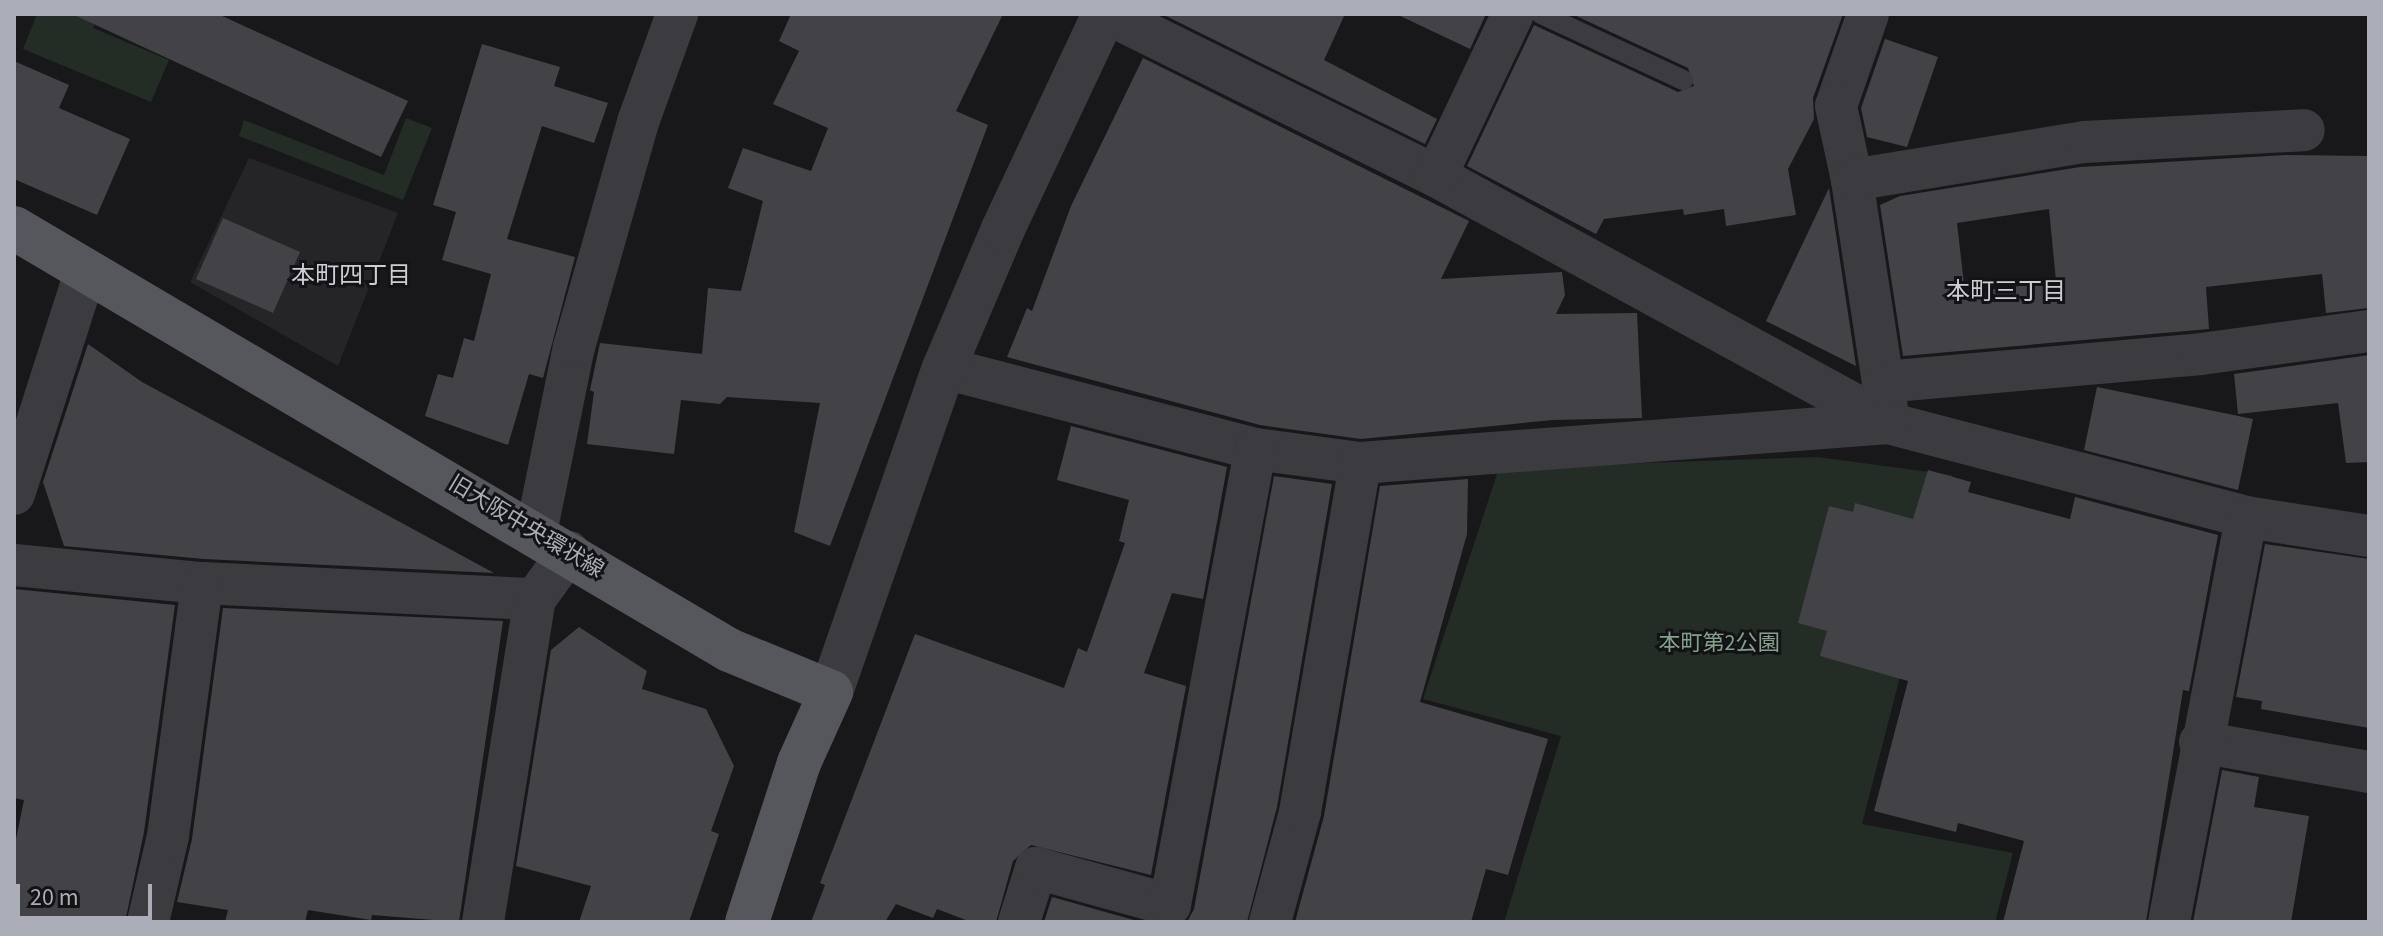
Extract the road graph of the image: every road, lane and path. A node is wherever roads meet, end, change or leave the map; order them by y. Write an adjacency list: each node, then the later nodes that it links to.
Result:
1 (677, 14): 21 (street)
2 (1106, 14): 8 (street); 13 (street)
3 (1513, 14): 8 (street)
4 (1541, 14): 6 (lane)
5 (1868, 14): 9 (street)
6 (1683, 80)
7 (2304, 130): 9 (street)
8 (1436, 176): 15 (street)
9 (1852, 180): 14 (street)
10 (14, 228): 11 (main road, 旧大阪中央環状線)
11 (86, 270): 18 (street); 21 (main road, 旧大阪中央環状線)
12 (2369, 331): 14 (street)
13 (944, 368): 16 (street); 25 (street)
14 (1883, 382): 15 (street)
15 (1888, 423): 17 (street); 19 (street)
16 (1255, 449): 17 (street); 31 (street)
17 (1360, 463): 32 (street)
18 (14, 494)
19 (2246, 517): 20 (street); 26 (street)
20 (2369, 536)
21 (553, 542): 24 (street); 25 (main road, 旧大阪中央環状線)
22 (14, 565): 23 (street)
23 (202, 583): 24 (street); 28 (street)
24 (535, 599): 29 (street)
25 (831, 692): 30 (main road)
26 (2200, 742): 27 (street); 33 (street)
27 (2369, 772)
28 (148, 922)
29 (483, 922)
30 (747, 922)
31 (1019, 922)
32 (1270, 922)
33 (2169, 922)

